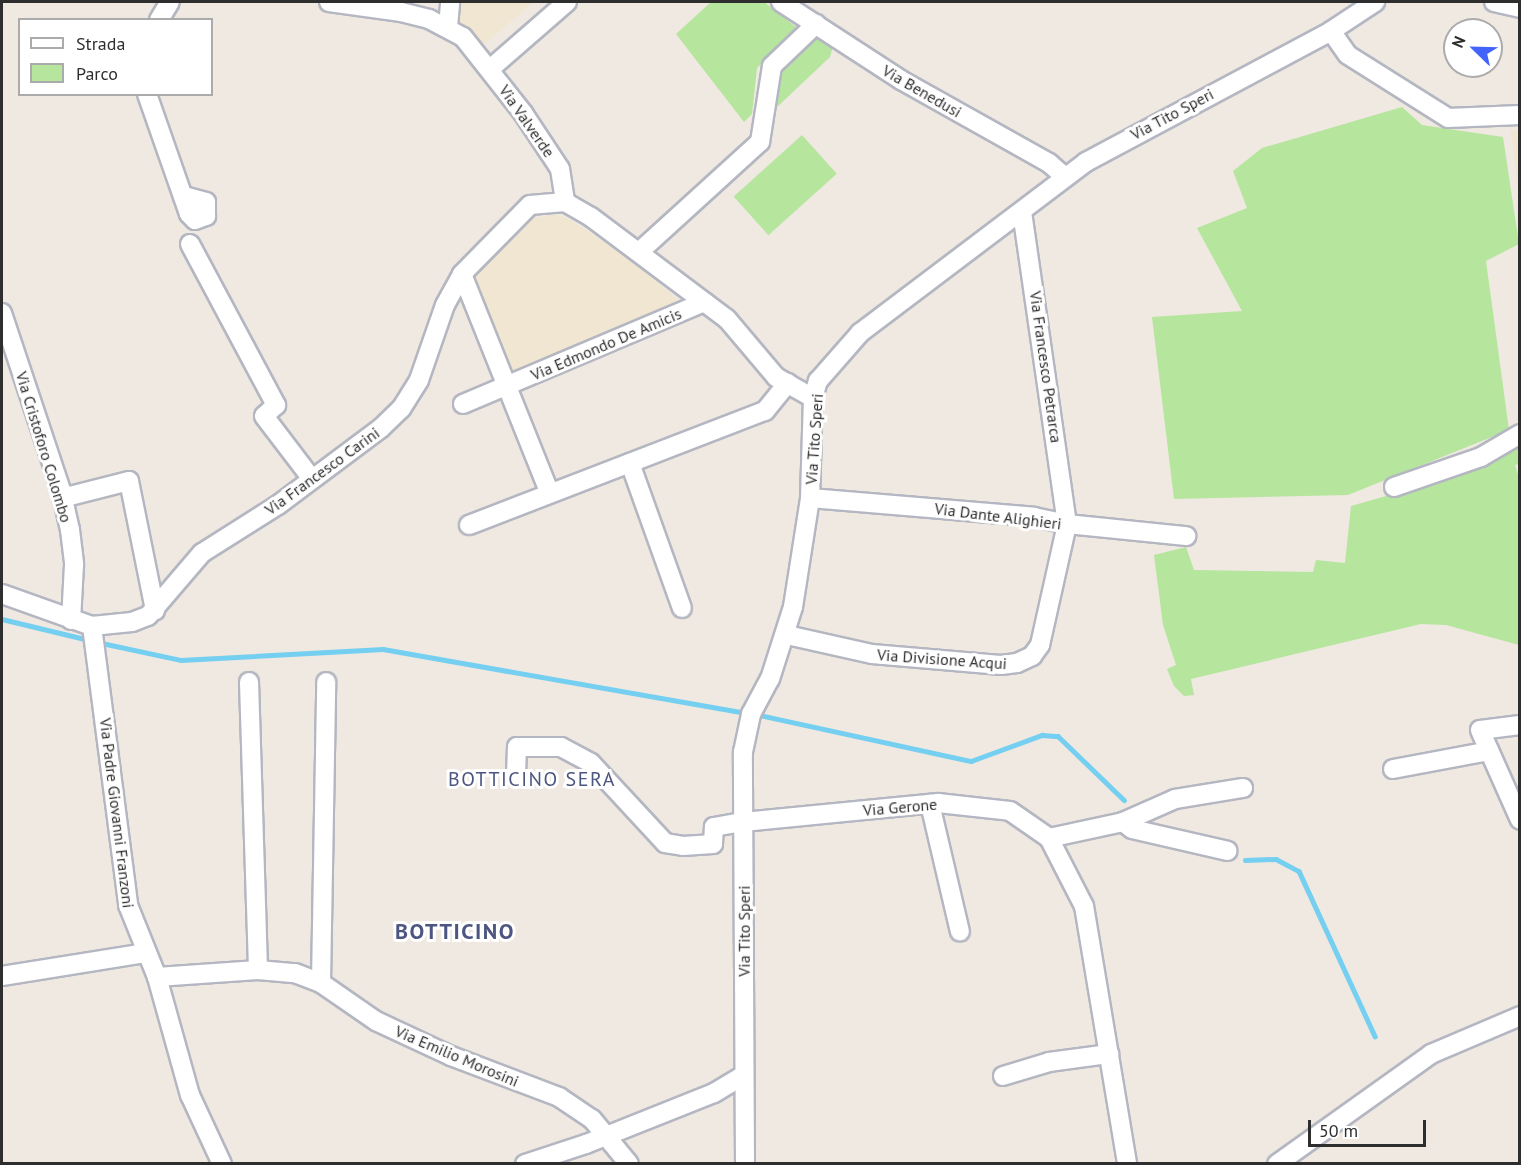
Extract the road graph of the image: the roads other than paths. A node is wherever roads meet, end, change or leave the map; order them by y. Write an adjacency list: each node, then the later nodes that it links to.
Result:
1 (170, 2): 9 (street)
2 (329, 2): 11 (street, Via Valverde)
3 (450, 2): 11 (street)
4 (567, 2): 13 (street)
5 (781, 2): 10 (street, Via Benedusi)
6 (1375, 2): 12 (street, Via Tito Speri)
7 (1494, 2): 8 (street)
8 (1520, 8)
9 (160, 18)
10 (816, 24): 16 (street, Via Benedusi); 21 (street)
11 (448, 27): 13 (street, Via Valverde)
12 (1331, 31): 15 (street); 16 (street, Via Tito Speri)
13 (490, 69): 18 (street, Via Valverde)
14 (148, 96): 17 (street)
15 (1520, 115)
16 (1065, 177): 19 (street, Via Tito Speri)
17 (183, 196)
18 (565, 202): 21 (street); 22 (street, Via Francesco Carini)
19 (1022, 211): 28 (street, Via Tito Speri); 37 (street, Via Francesco Petrarca)
20 (190, 244): 32 (street)
21 (639, 252): 23 (street)
22 (462, 274): 27 (street); 32 (street, Via Francesco Carini)
23 (704, 302): 25 (street); 27 (street, Via Edmondo De Amicis)
24 (2, 313): 35 (street, Via Cristoforo Colombo)
25 (767, 368): 26 (street); 28 (street)
26 (788, 383): 28 (street); 31 (street)
27 (507, 385): 29 (street, Via Edmondo De Amicis); 34 (street)
28 (816, 389): 36 (street, Via Tito Speri)
29 (463, 404)
30 (1520, 434): 33 (street)
31 (630, 463): 34 (street); 41 (street)
32 (312, 479): 42 (street, Via Francesco Carini)
33 (1394, 487)
34 (549, 492): 38 (street)
35 (62, 498): 42 (street); 43 (street, Via Cristoforo Colombo)
36 (810, 498): 37 (street, Via Dante Alighieri); 45 (street, Via Tito Speri)
37 (1067, 524): 39 (street, Via Dante Alighieri); 45 (street, Via Divisione Acqui)
38 (469, 525)
39 (1186, 536)
40 (2, 594): 43 (street, Via Francesco Carini)
41 (682, 608)
42 (155, 610): 44 (street, Via Francesco Carini)
43 (71, 620): 44 (street, Via Francesco Carini)
44 (93, 629): 60 (street, Via Padre Giovanni Franzoni)
45 (786, 635): 55 (street, Via Tito Speri)
46 (249, 682): 61 (street)
47 (326, 682): 64 (street)
48 (1520, 725): 49 (street)
49 (1489, 751): 50 (street); 54 (street)
50 (1393, 769)
51 (516, 775): 55 (street, Via Gerone)
52 (1243, 788): 56 (street)
53 (930, 804): 55 (street, Via Gerone); 57 (street, Via Gerone); 59 (street)
54 (1520, 820)
55 (743, 822): 67 (street, Via Tito Speri)
56 (1123, 822): 57 (street); 58 (street)
57 (1049, 838): 66 (street, Via Gerone)
58 (1228, 851)
59 (960, 932)
60 (146, 953): 62 (street); 63 (street, Via Padre Giovanni Franzoni)
61 (258, 970): 63 (street, Via Emilio Morosini); 64 (street, Via Emilio Morosini)
62 (2, 976)
63 (157, 978): 70 (street, Via Padre Giovanni Franzoni)
64 (321, 983): 69 (street, Via Emilio Morosini)
65 (1520, 1016): 75 (street)
66 (1109, 1054): 68 (street); 74 (street, Via Gerone)
67 (744, 1075): 69 (street); 73 (street, Via Tito Speri)
68 (1003, 1076)
69 (607, 1134): 71 (street); 72 (street, Via Emilio Morosini)
70 (222, 1164)
71 (525, 1164)
72 (629, 1164)
73 (745, 1164)
74 (1126, 1164)
75 (1277, 1164)

